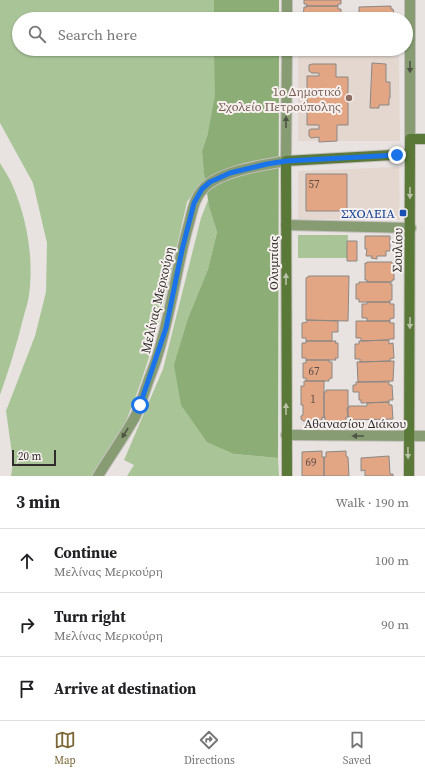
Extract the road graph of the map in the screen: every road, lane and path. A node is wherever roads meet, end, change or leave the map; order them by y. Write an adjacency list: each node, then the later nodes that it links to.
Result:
1 (286, 0): 3 (street)
2 (410, 0): 4 (street, Σουλίου)
3 (287, 12)
4 (409, 12)
5 (286, 56): 10 (street, Ολυμπίας, one-way to 5)
6 (408, 56): 7 (street, Σουλίου, one-way to 7)
7 (410, 139): 8 (street); 9 (street, Σουλίου)
8 (425, 139)
9 (410, 154): 10 (street, Μελίνας Μερκούρη); 12 (street, Σουλίου, one-way to 12)
10 (286, 161): 11 (street, Ολυμπίας); 16 (street, Μελίνας Μερκούρη, one-way to 16)
11 (286, 225): 12 (street); 13 (street, Ολυμπίας, one-way to 11)
12 (411, 228): 14 (street, Σουλίου, one-way to 14)
13 (286, 435): 14 (street, Αθανασίου Διάκου, one-way to 13); 17 (street, Ολυμπίας)
14 (408, 436): 15 (street, Αθανασίου Διάκου); 18 (street, Σουλίου, one-way to 18)
15 (425, 436)
16 (98, 476)
17 (287, 476)
18 (409, 476)

